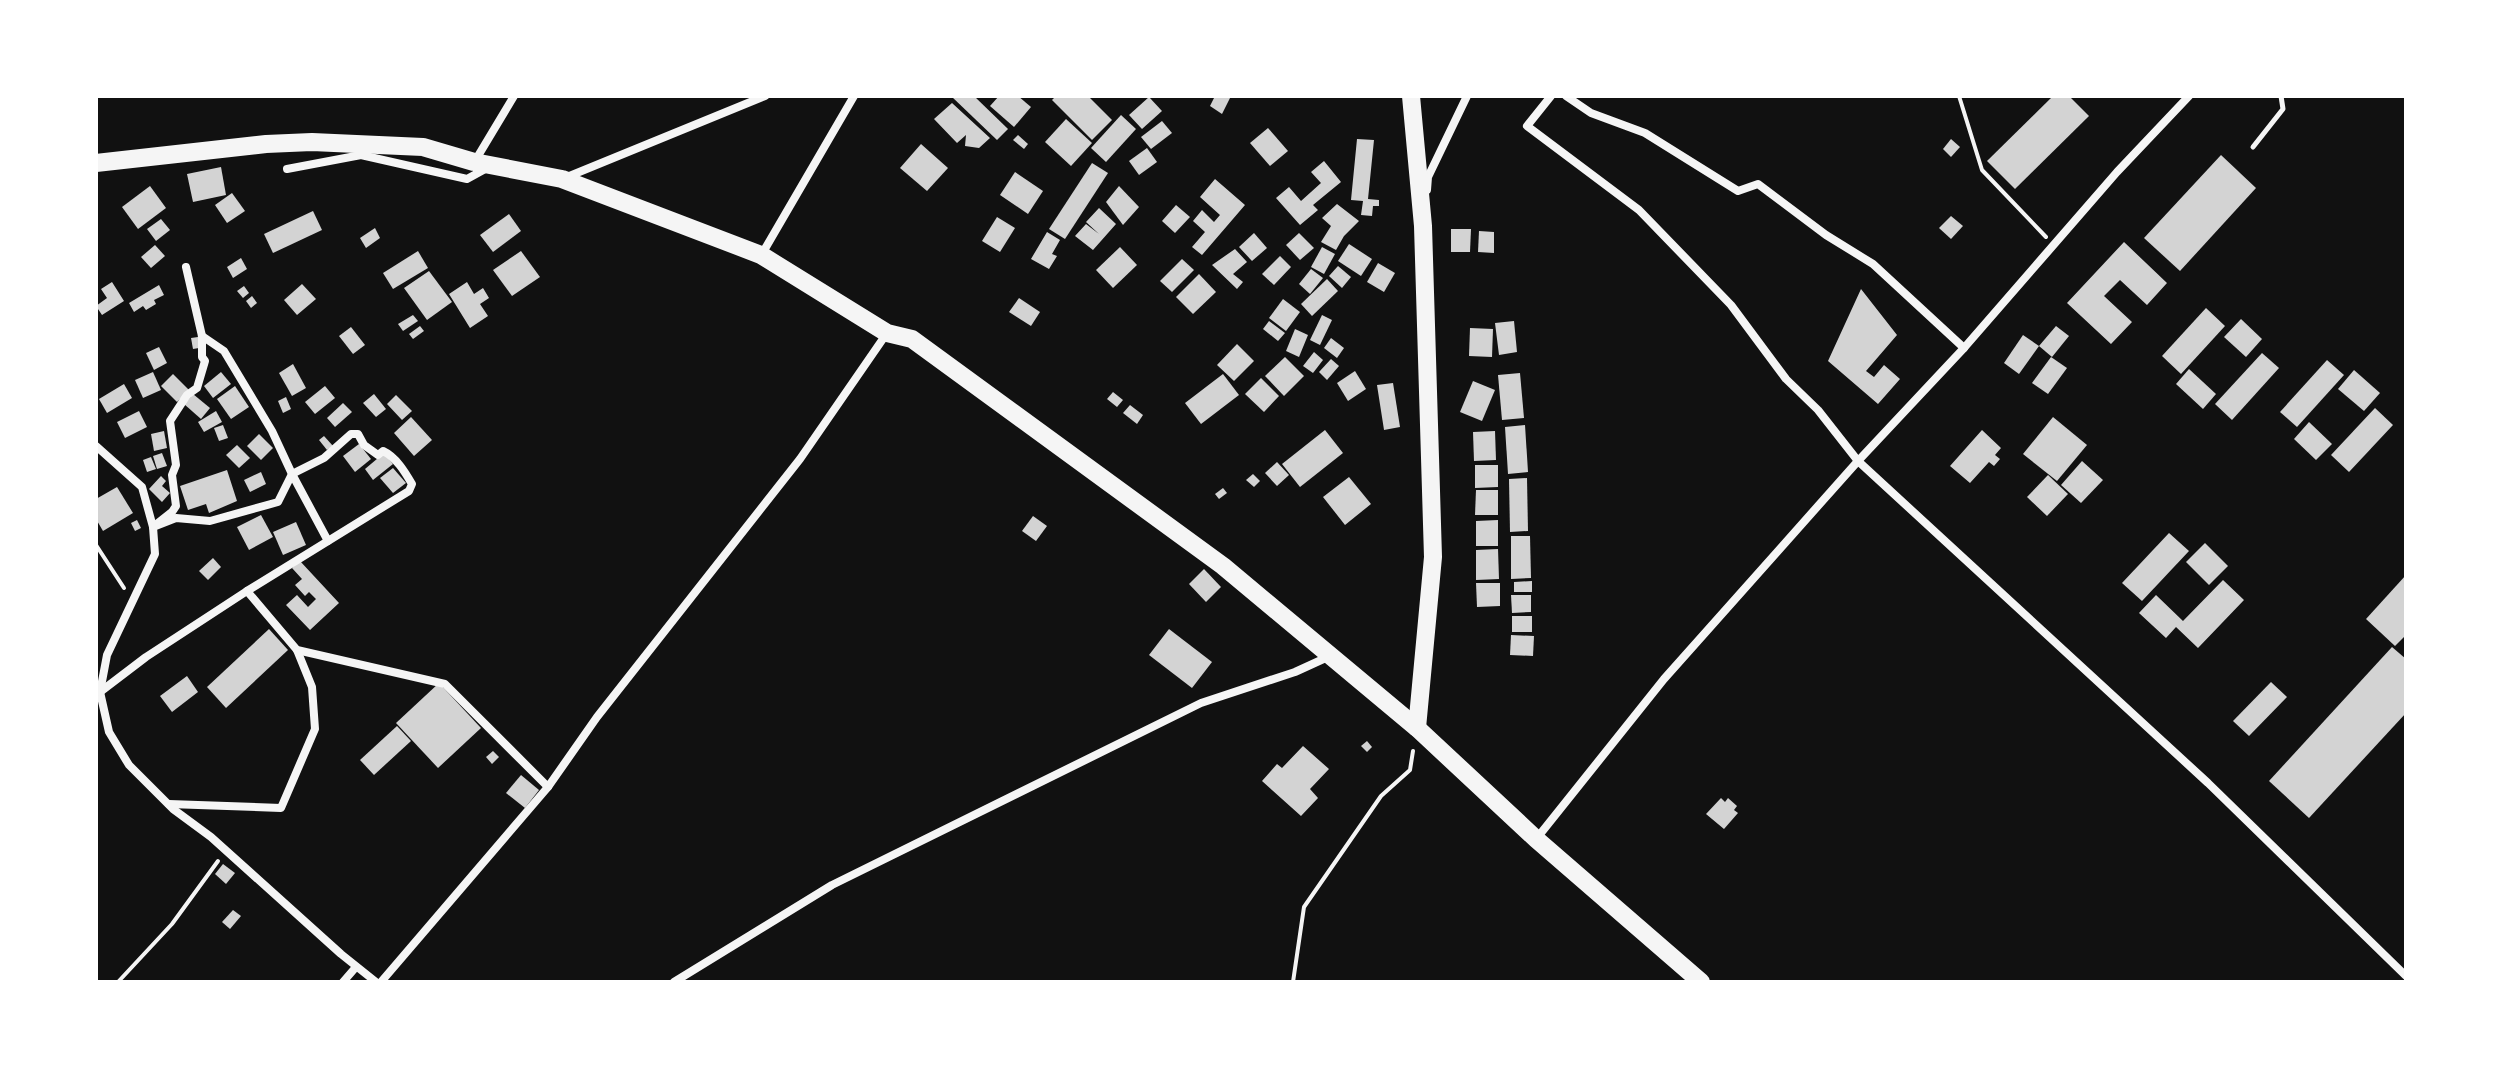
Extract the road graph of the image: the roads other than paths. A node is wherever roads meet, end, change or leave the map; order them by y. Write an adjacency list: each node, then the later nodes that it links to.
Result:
1 (514, 96): 11 (street)
2 (765, 96): 14 (street)
3 (854, 96): 16 (street)
4 (1411, 96): 15 (main road)
5 (1467, 96): 15 (street)
6 (1551, 96): 22 (street)
7 (1566, 96): 20 (street)
8 (2189, 96): 20 (street)
9 (2281, 96): 10 (lane)
10 (2253, 147)
11 (474, 162): 12 (main road); 13 (street); 14 (main road)
12 (96, 163)
13 (287, 169)
14 (562, 179): 16 (main road)
15 (1423, 226): 30 (main road)
16 (761, 255): 18 (main road)
17 (186, 267): 19 (street)
18 (887, 333): 28 (main road); 31 (street)
19 (202, 336): 23 (street); 24 (street)
20 (1964, 348): 22 (street)
21 (96, 446): 24 (street)
22 (1858, 461): 33 (street); 35 (street)
23 (292, 474): 24 (street); 25 (street); 25 (street)
24 (153, 527): 29 (street)
25 (328, 541): 26 (street)
26 (247, 591): 27 (street); 29 (street)
27 (297, 650): 31 (street); 32 (street)
28 (1330, 656): 30 (main road); 38 (street)
29 (100, 692): 32 (street)
30 (1417, 728): 33 (main road)
31 (548, 787): 37 (street)
32 (168, 804): 34 (street)
33 (1536, 839): 39 (main road)
34 (356, 967): 36 (street); 37 (street)
35 (2406, 976)
36 (343, 982)
37 (378, 982)
38 (674, 982)
39 (1701, 982)

